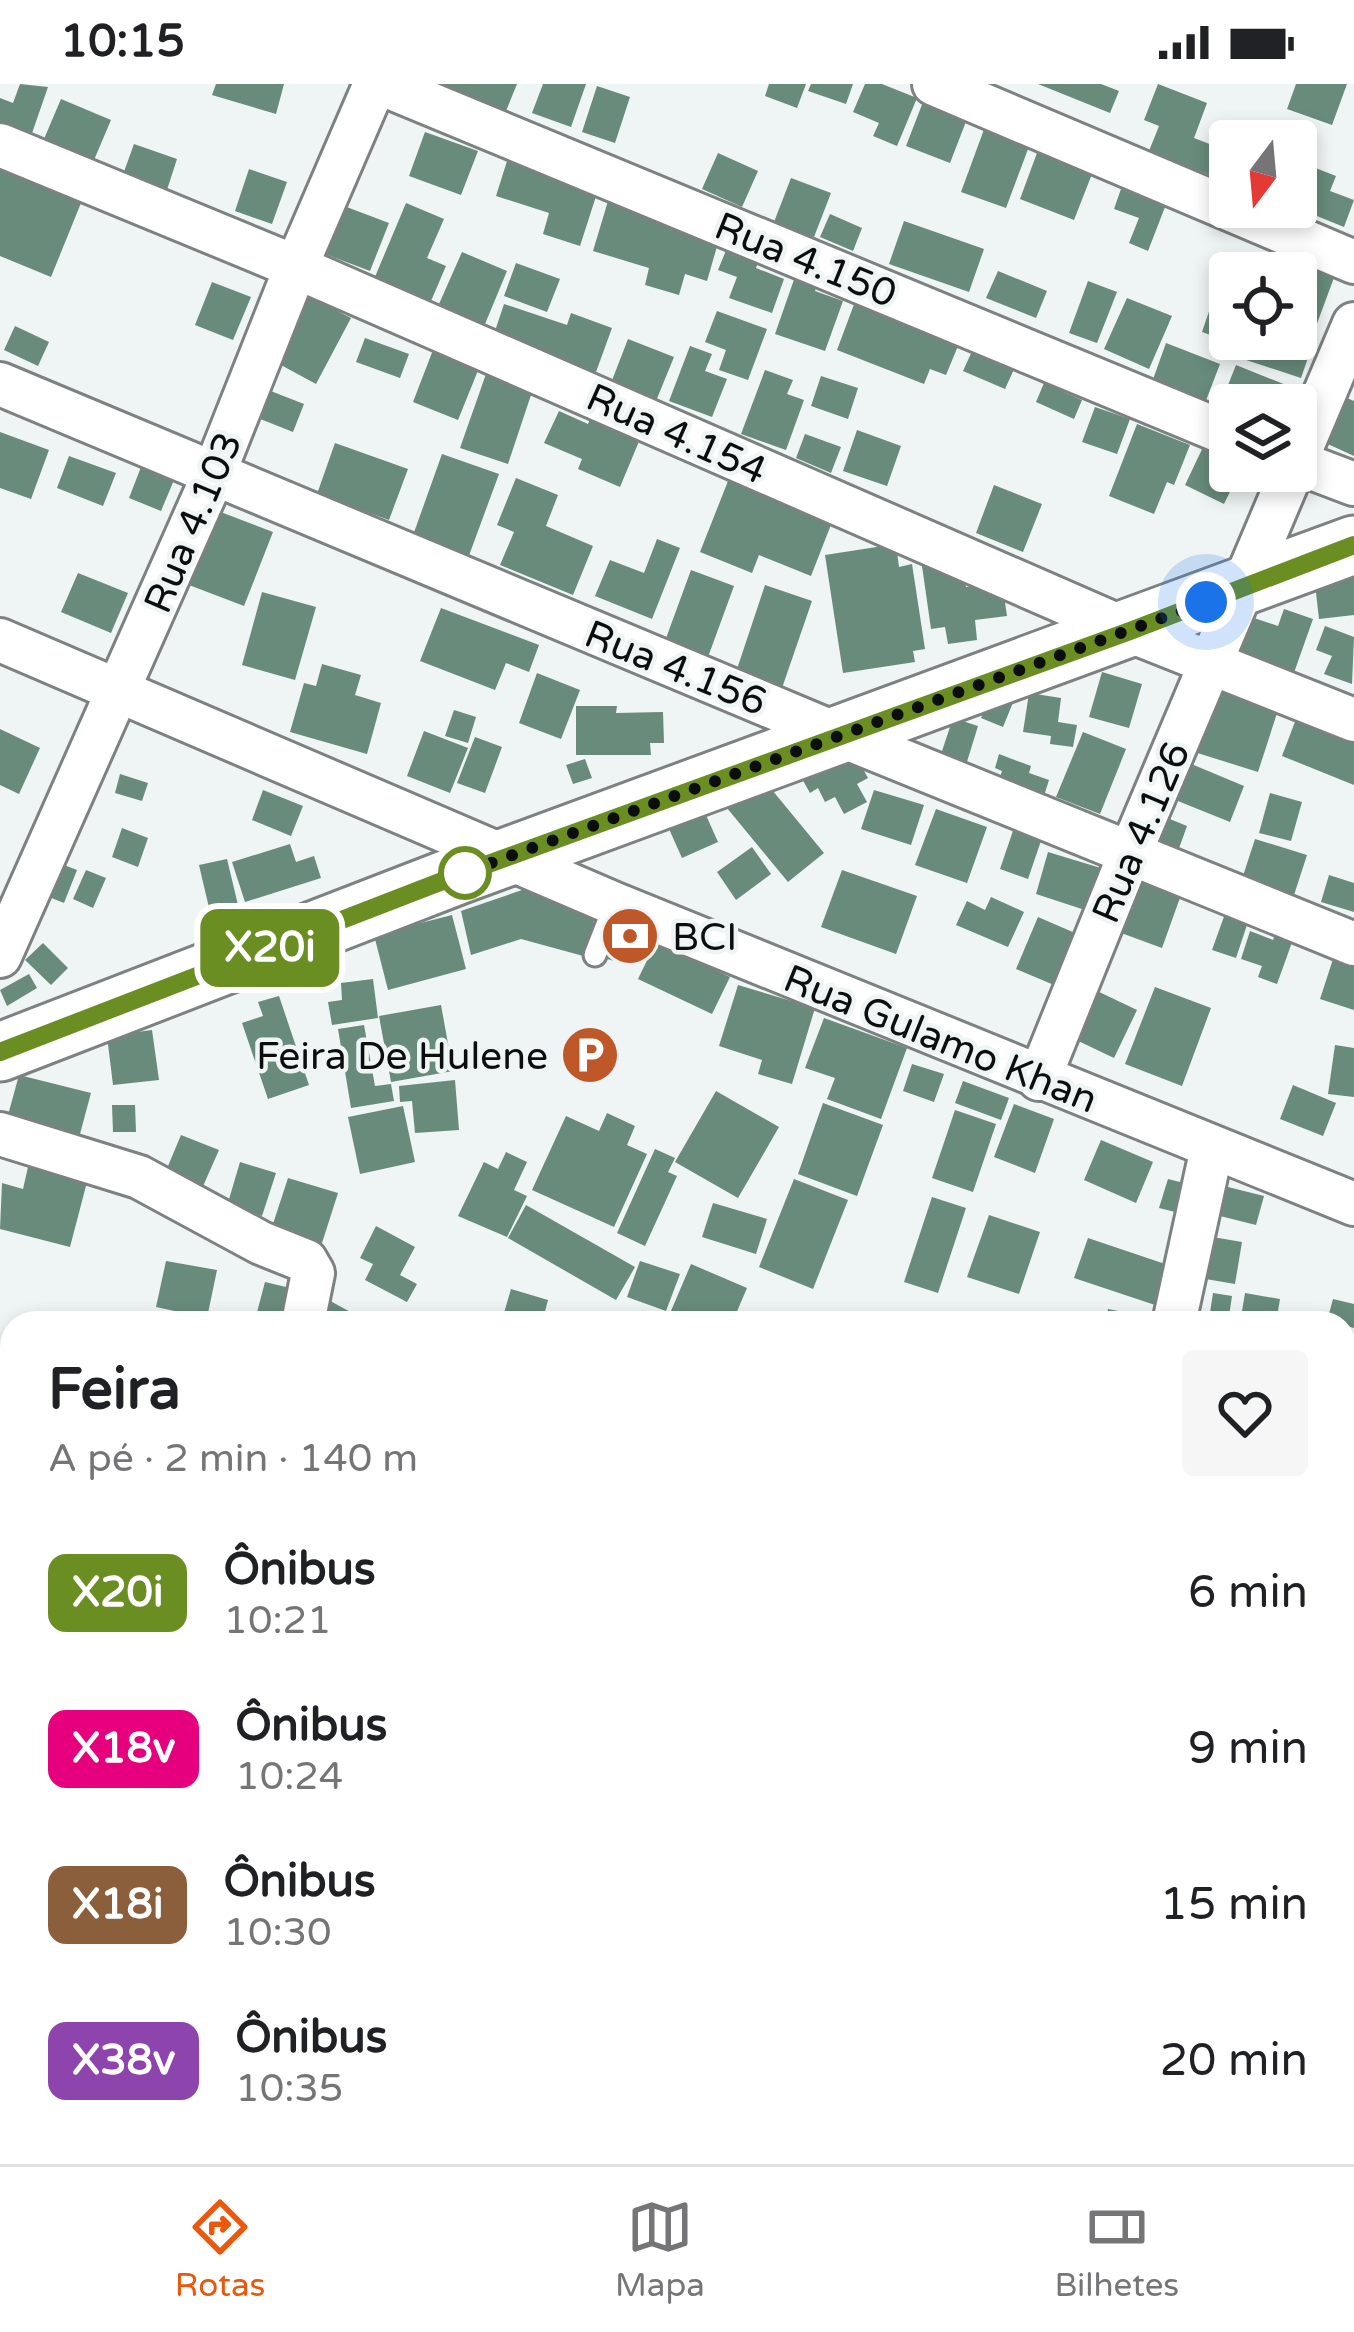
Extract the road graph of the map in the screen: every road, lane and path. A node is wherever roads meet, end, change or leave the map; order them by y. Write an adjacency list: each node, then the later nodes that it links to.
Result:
1 (378, 84): 5 (street, Rua 4.103); 9 (street, Rua 4.150)
2 (934, 84): 4 (street)
3 (0, 145): 5 (street, Rua 4.154)
4 (1354, 262)
5 (296, 267): 11 (street, Rua 4.103); 16 (street, Rua 4.154)
6 (1354, 324): 8 (street)
7 (0, 384): 11 (street, Rua 4.156)
8 (1317, 412)
9 (1209, 426)
10 (1317, 470): 12 (street)
11 (213, 476): 19 (street, Rua 4.103); 21 (street, Rua 4.156)
12 (1354, 484)
13 (1283, 492): 15 (street, Rua 4.126)
14 (1354, 545): 15 (main road)
15 (1244, 587): 16 (main road); 18 (street, Rua 4.126)
16 (1130, 631): 18 (street, Rua 4.154); 21 (main road)
17 (0, 640): 19 (street, Rua Gulamo Khan)
18 (1213, 663): 20 (street, Rua 4.154); 22 (street, Rua 4.126)
19 (119, 691): 23 (street, Rua Gulamo Khan); 27 (street, Rua 4.103)
20 (1354, 720)
21 (838, 734): 22 (street, Rua 4.156); 23 (main road)
22 (1131, 850): 25 (street, Rua 4.156); 29 (street, Rua 4.126)
23 (506, 857): 24 (street, Rua Gulamo Khan); 28 (main road)
24 (615, 904): 26 (lane); 29 (street, Rua Gulamo Khan)
25 (1354, 944)
26 (595, 955)
27 (0, 956)
28 (0, 1052)
29 (1039, 1079): 31 (street, Rua Gulamo Khan)
30 (0, 1134): 33 (street)
31 (1212, 1148): 32 (street, Rua Gulamo Khan); 34 (street)
32 (1354, 1204)
33 (305, 1311)
34 (1177, 1311)

